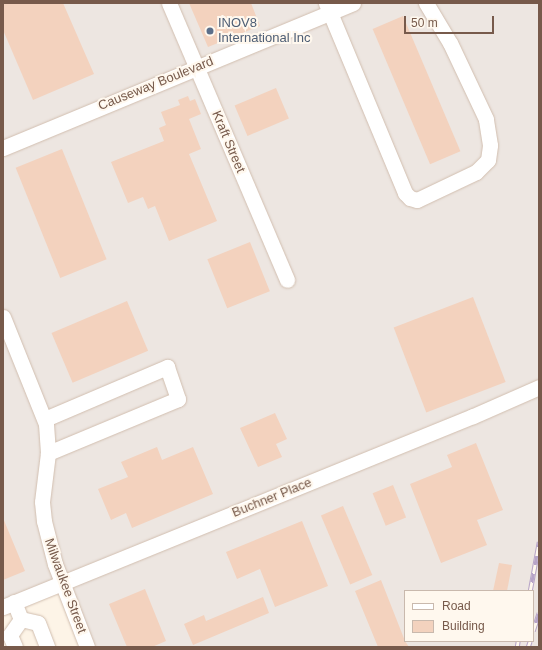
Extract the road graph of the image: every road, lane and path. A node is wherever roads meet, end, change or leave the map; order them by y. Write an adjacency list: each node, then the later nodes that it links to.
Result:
1 (169, 3): 4 (street, Kraft Street)
2 (426, 3): 3 (street)
3 (338, 6): 4 (street, Causeway Boulevard)
4 (196, 68): 5 (street, Causeway Boulevard); 6 (street, Kraft Street)
5 (3, 148)
6 (287, 280)
7 (3, 317): 9 (street, Milwaukee Street)
8 (539, 387): 11 (street, Buchner Place)
9 (45, 418): 10 (street, Milwaukee Street); 10 (street)
10 (48, 453): 11 (street, Milwaukee Street)
11 (62, 583): 12 (street, Buchner Place); 16 (street, Milwaukee Street)
12 (9, 604): 13 (street)
13 (22, 619): 14 (street); 15 (street)
14 (15, 647)
15 (47, 647)
16 (88, 647)

